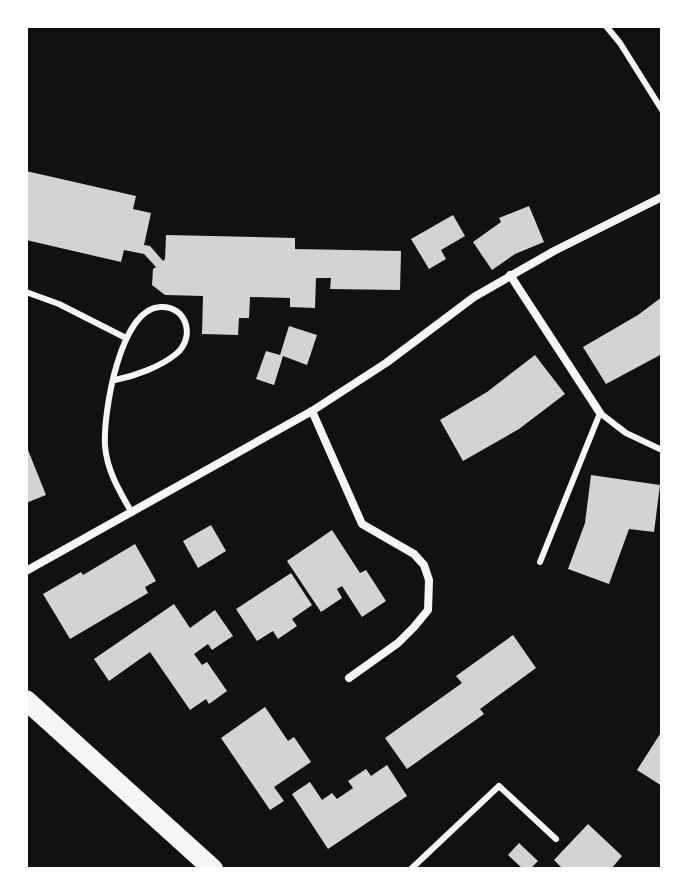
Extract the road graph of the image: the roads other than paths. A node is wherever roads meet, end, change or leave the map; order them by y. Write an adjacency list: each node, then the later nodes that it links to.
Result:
1 (606, 26): 2 (lane)
2 (662, 110)
3 (662, 197): 4 (street)
4 (510, 275): 8 (street); 9 (street)
5 (26, 292): 6 (lane)
6 (126, 338): 7 (lane); 7 (lane)
7 (115, 380): 11 (lane)
8 (312, 411): 11 (street); 14 (street)
9 (600, 413): 10 (lane); 12 (lane)
10 (662, 450)
11 (132, 513): 13 (street)
12 (540, 562)
13 (26, 571)
14 (349, 678)
15 (26, 700): 17 (main road)
16 (556, 839): 18 (lane)
17 (213, 869)
18 (411, 869)

